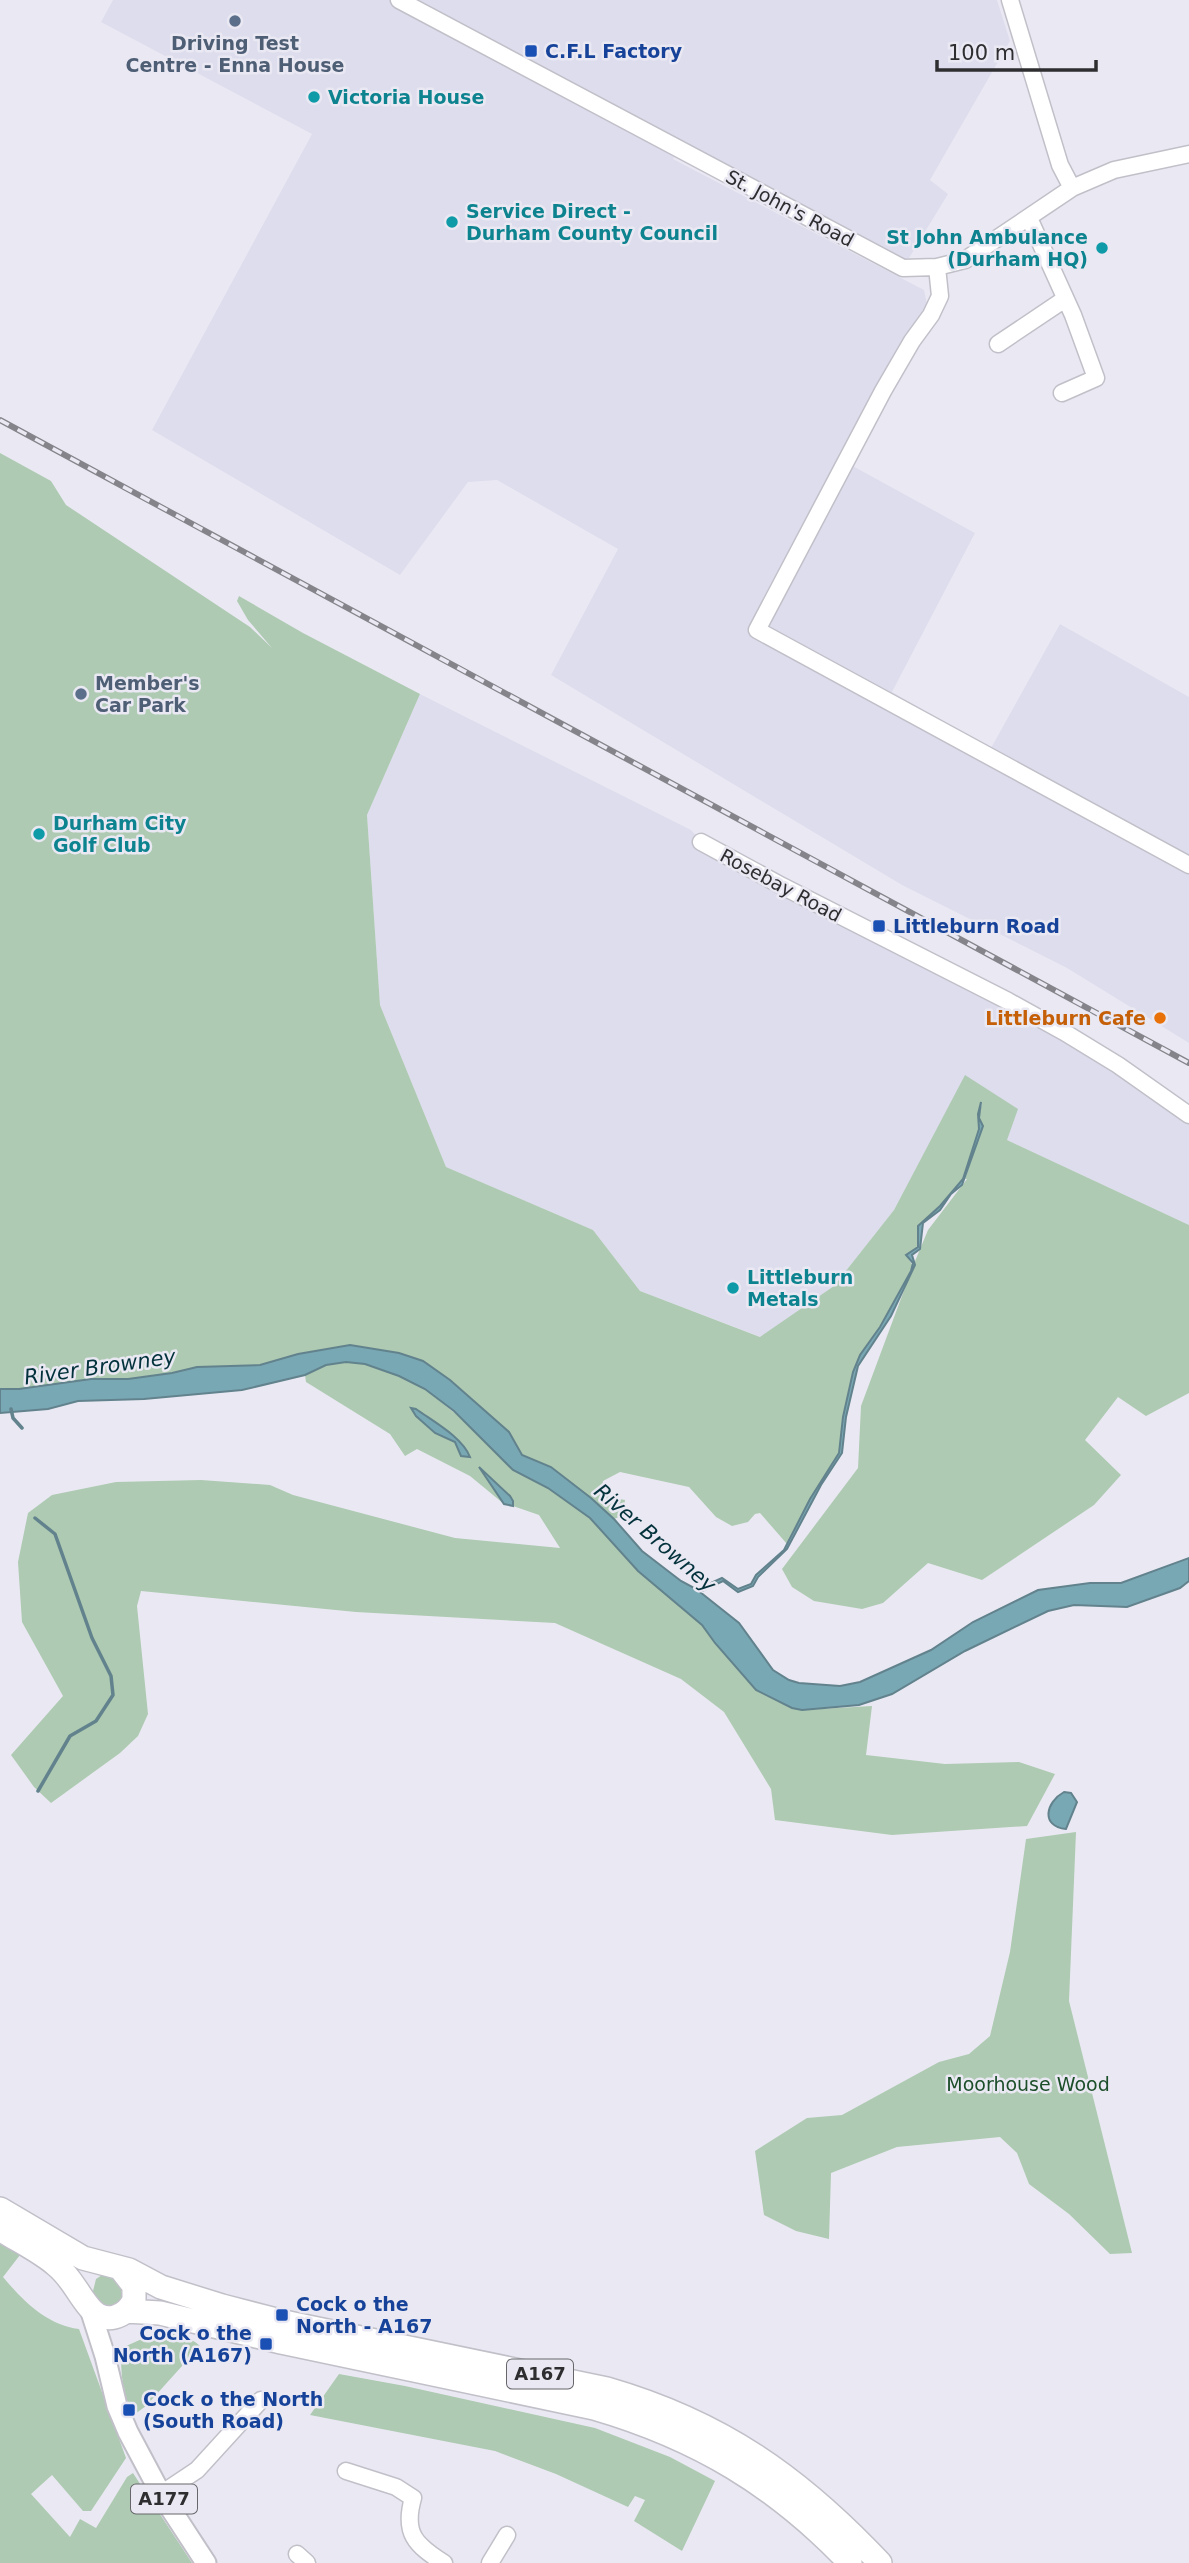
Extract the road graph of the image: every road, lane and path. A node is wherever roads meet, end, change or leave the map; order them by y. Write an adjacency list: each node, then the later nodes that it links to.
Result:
1 (399, 0): 6 (street, St. John's Road)
2 (1010, 0): 4 (street)
3 (1189, 154): 4 (street, St. John's Road)
4 (1072, 188): 5 (street, St. John's Road)
5 (1029, 218): 6 (street, St. John's Road); 7 (street)
6 (937, 268): 11 (street)
7 (1065, 299): 8 (street); 9 (street)
8 (998, 344)
9 (1062, 393)
10 (701, 842): 12 (street, Rosebay Road)
11 (1189, 866)
12 (1189, 1115)
13 (0, 2209): 15 (highway, A167)
14 (0, 2229): 16 (highway)
15 (113, 2266): 16 (highway); 17 (highway); 27 (highway, A167)
16 (88, 2304): 17 (highway); 18 (main road, A177)
17 (124, 2313): 18 (main road); 26 (highway, A167)
18 (105, 2356): 21 (main road, A177)
19 (261, 2400): 21 (street)
20 (346, 2472): 24 (street)
21 (161, 2494): 23 (main road, A177)
22 (507, 2535): 25 (street)
23 (206, 2563)
24 (444, 2563)
25 (490, 2563)
26 (850, 2563)
27 (880, 2563)

